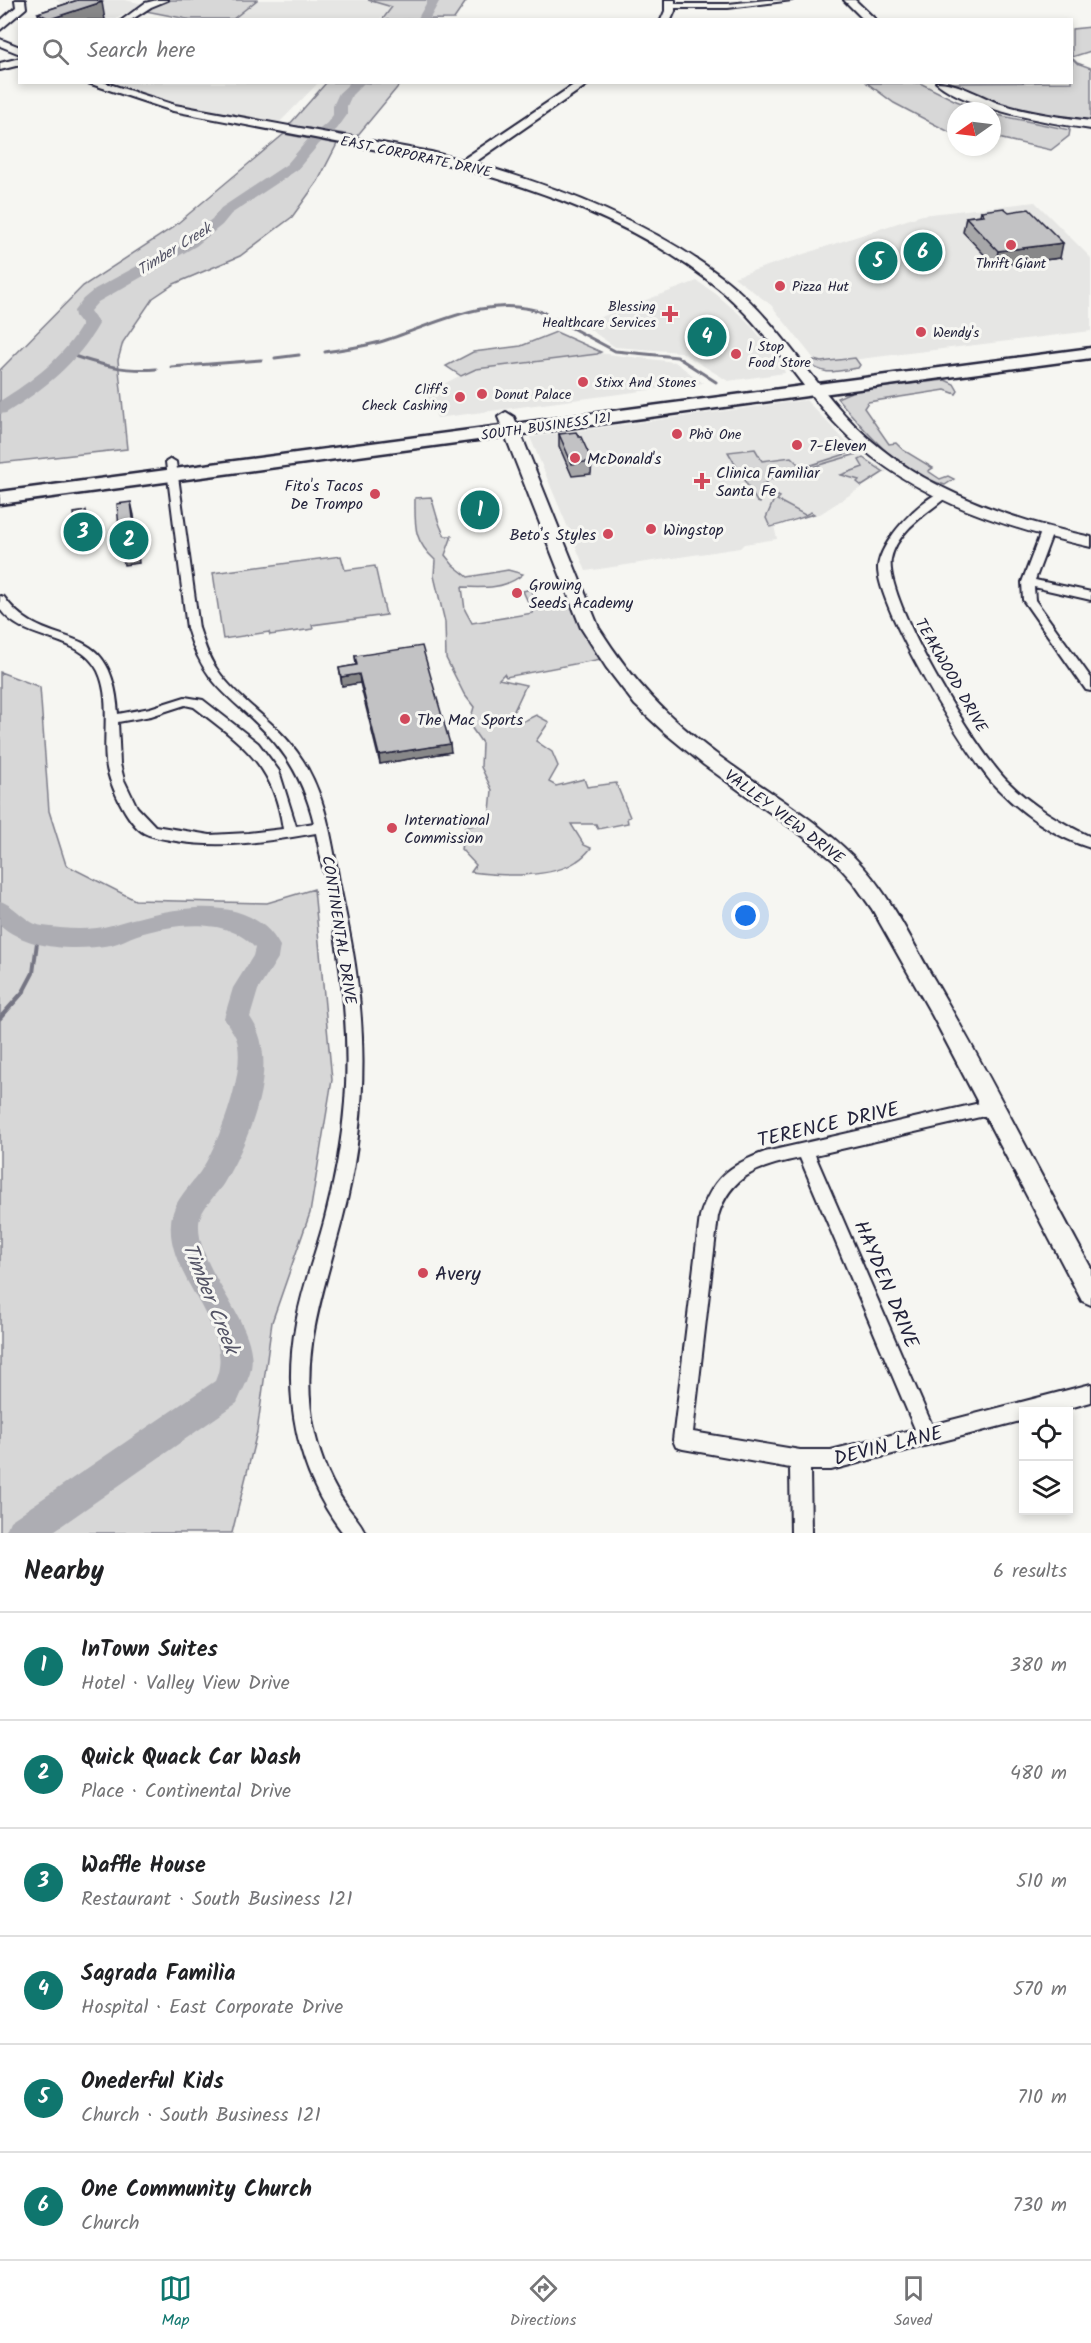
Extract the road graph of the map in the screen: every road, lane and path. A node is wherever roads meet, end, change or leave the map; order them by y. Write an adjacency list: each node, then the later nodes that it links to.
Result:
1 (15, 0): 11 (street)
2 (20, 0): 7 (street)
3 (164, 0): 8 (street)
4 (788, 0): 6 (street)
5 (849, 0): 10 (street)
6 (670, 3): 9 (street)
7 (13, 15): 11 (street); 12 (street)
8 (128, 18)
9 (666, 18)
10 (869, 18)
11 (0, 19)
12 (0, 27)
13 (0, 42): 14 (street)
14 (18, 50)
15 (18, 62): 16 (street)
16 (0, 68)
17 (96, 84): 21 (street, EAST CORPORATE DRIVE)
18 (583, 84): 21 (street)
19 (945, 84): 20 (street)
20 (1091, 125)
21 (465, 164): 25 (street, EAST CORPORATE DRIVE)
22 (1091, 341): 23 (main road, SOUTH BUSINESS 121)
23 (1048, 353): 24 (main road, SOUTH BUSINESS 121); 25 (main road, SOUTH BUSINESS 121)
24 (1091, 353)
25 (813, 384): 26 (main road, SOUTH BUSINESS 121); 29 (street, EAST CORPORATE DRIVE)
26 (508, 424): 27 (main road, SOUTH BUSINESS 121); 41 (street, VALLEY VIEW DRIVE)
27 (172, 469): 28 (main road, SOUTH BUSINESS 121); 30 (main road, SOUTH BUSINESS 121); 38 (street, CONTINENTAL DRIVE)
28 (0, 484)
29 (944, 494): 31 (street, EAST CORPORATE DRIVE); 40 (street, TEAKWOOD DRIVE)
30 (0, 498)
31 (1047, 532): 32 (street, EAST CORPORATE DRIVE); 33 (street)
32 (1091, 542)
33 (1028, 582): 34 (street); 36 (street)
34 (1091, 596)
35 (0, 600): 37 (street)
36 (1091, 687)
37 (112, 719): 39 (street); 39 (street)
38 (322, 827): 39 (street); 48 (street, CONTINENTAL DRIVE)
39 (290, 832)
40 (1091, 843)
41 (993, 1107): 42 (street, TERENCE DRIVE); 43 (street, VALLEY VIEW DRIVE)
42 (806, 1150): 45 (street, HAYDEN DRIVE); 46 (street, TERENCE DRIVE)
43 (1091, 1293)
44 (1091, 1393): 45 (street, DEVIN LANE)
45 (927, 1436): 47 (street, DEVIN LANE)
46 (683, 1440): 47 (street, DEVIN LANE)
47 (800, 1460): 49 (street)
48 (355, 1533)
49 (801, 1533)

